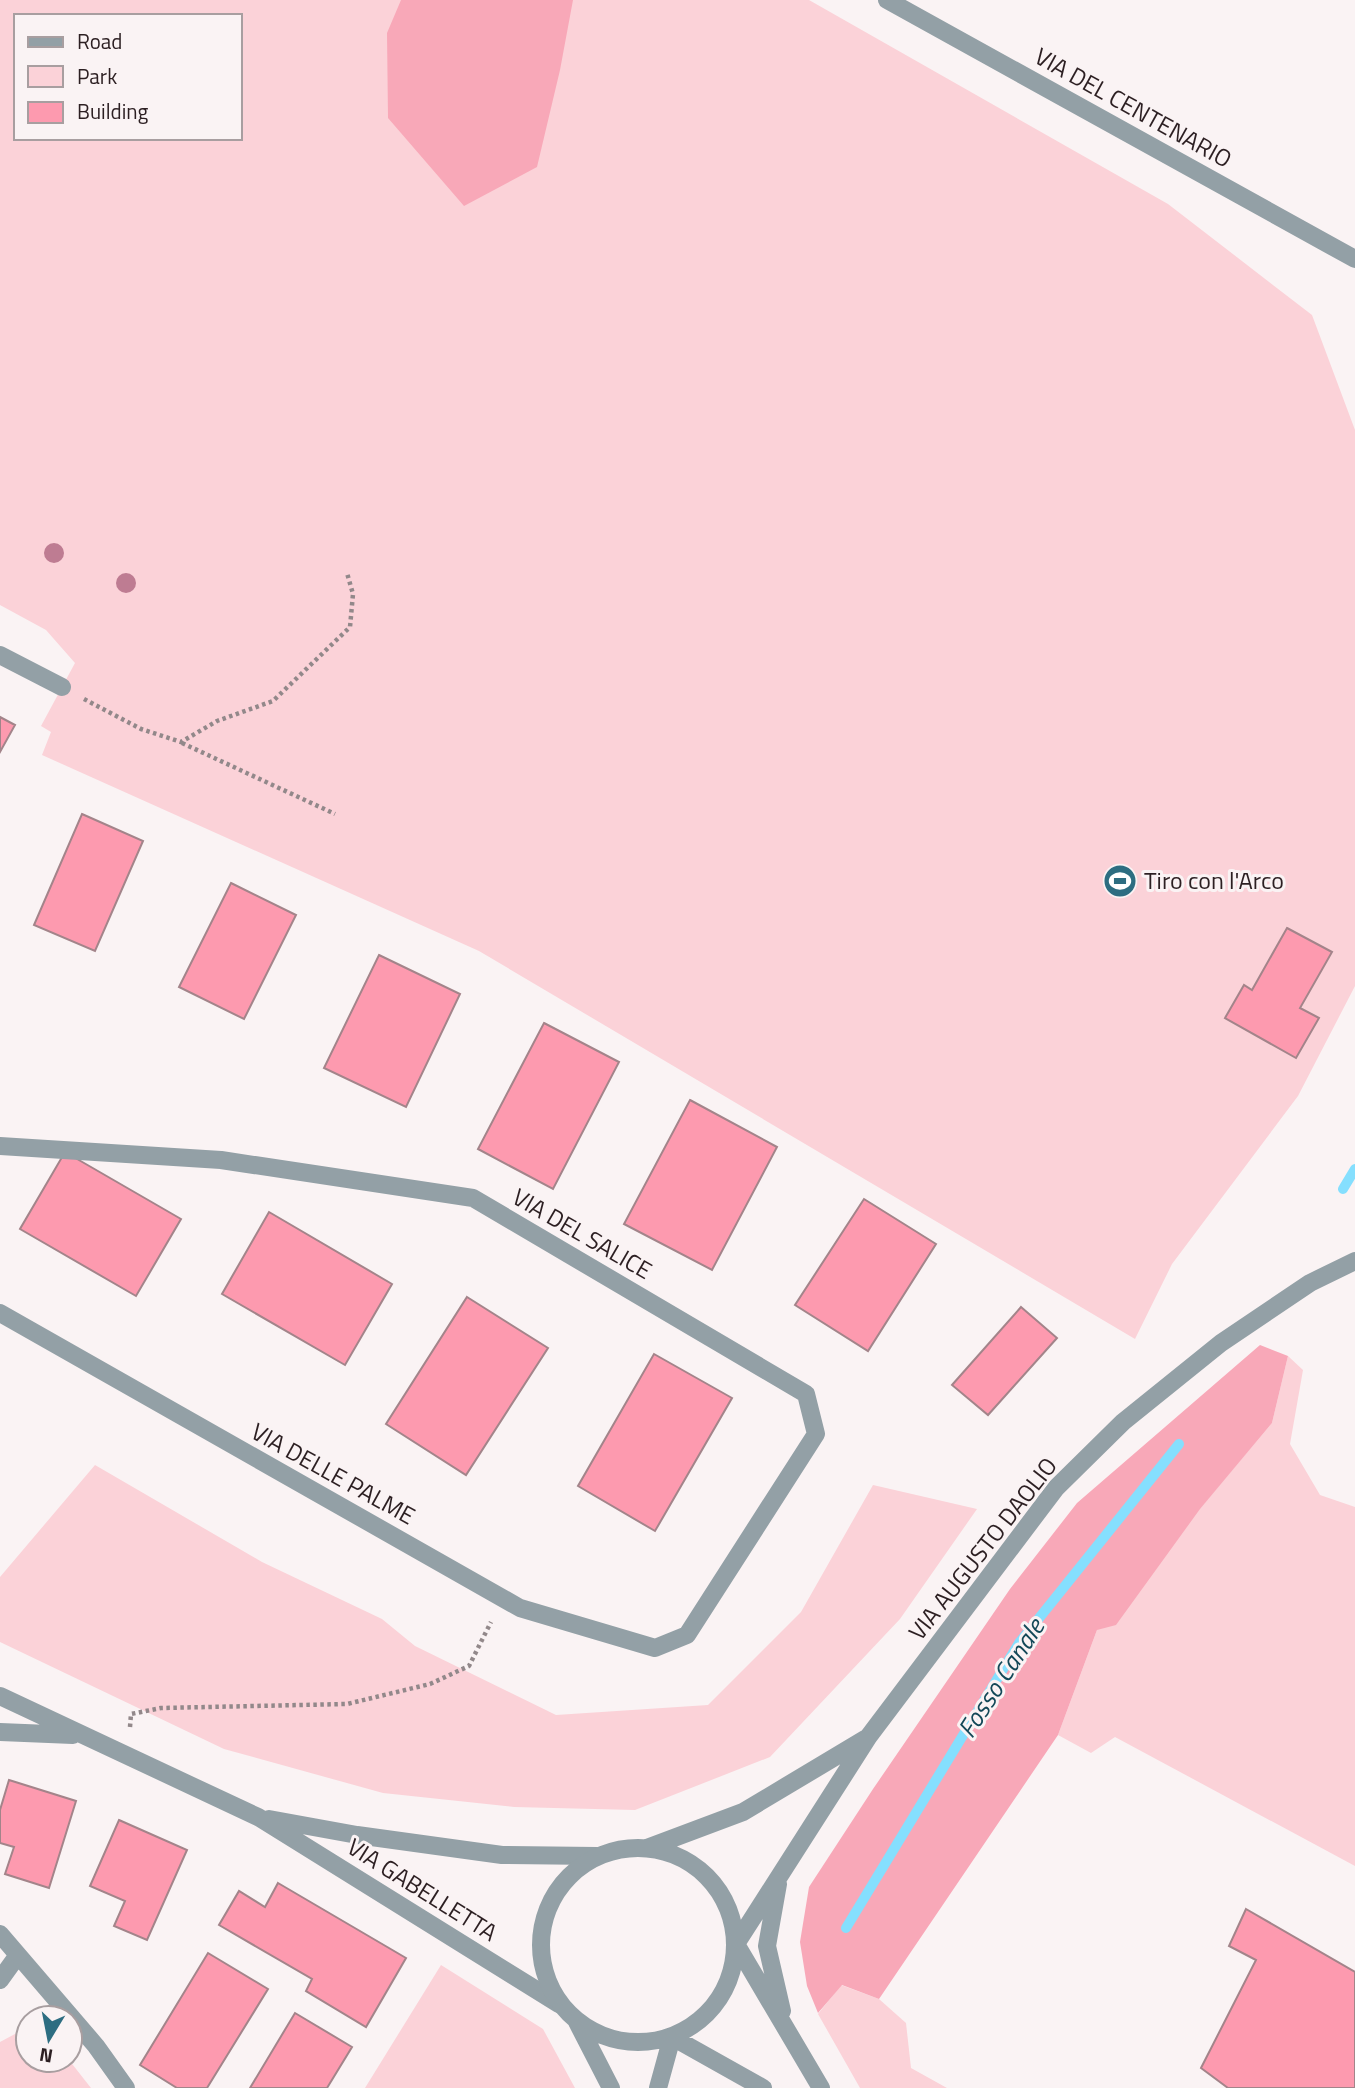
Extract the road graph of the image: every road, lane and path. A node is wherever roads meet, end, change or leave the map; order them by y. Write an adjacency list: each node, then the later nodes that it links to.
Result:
1 (887, 0): 2 (street, VIA DEL CENTENARIO)
2 (1355, 259)
3 (347, 573): 6 (path)
4 (0, 655): 5 (street)
5 (62, 687): 6 (path)
6 (181, 743): 7 (path)
7 (335, 814)
8 (0, 1146): 12 (street, VIA DEL SALICE)
9 (1355, 1261): 16 (street, VIA AUGUSTO DAOLIO)
10 (0, 1313): 11 (street, VIA DELLE PALME)
11 (503, 1598): 12 (street, VIA DELLE PALME); 17 (path)
12 (655, 1648)
13 (0, 1696): 15 (street, VIA GABELLETTA)
14 (0, 1732): 15 (street)
15 (83, 1736): 17 (street, VIA GABELLETTA)
16 (869, 1736): 19 (street, VIA AUGUSTO DAOLIO); 21 (street, VIA AUGUSTO DAOLIO)
17 (128, 1756): 18 (street, VIA GABELLETTA)
18 (258, 1817): 20 (street, VIA GABELLETTA); 26 (street, VIA GABELLETTA)
19 (647, 1848): 20 (street); 23 (street)
20 (597, 1856): 26 (street)
21 (779, 1877): 23 (street, VIA AUGUSTO DAOLIO); 28 (street)
22 (0, 1934): 24 (street)
23 (736, 1944): 28 (street); 29 (street)
24 (18, 1955): 25 (street); 30 (street)
25 (0, 1980)
26 (559, 2004): 27 (street)
27 (577, 2022): 29 (street); 31 (street)
28 (785, 2028): 34 (street)
29 (672, 2037): 32 (street); 33 (street)
30 (126, 2088)
31 (611, 2088)
32 (658, 2088)
33 (763, 2088)
34 (821, 2088)

